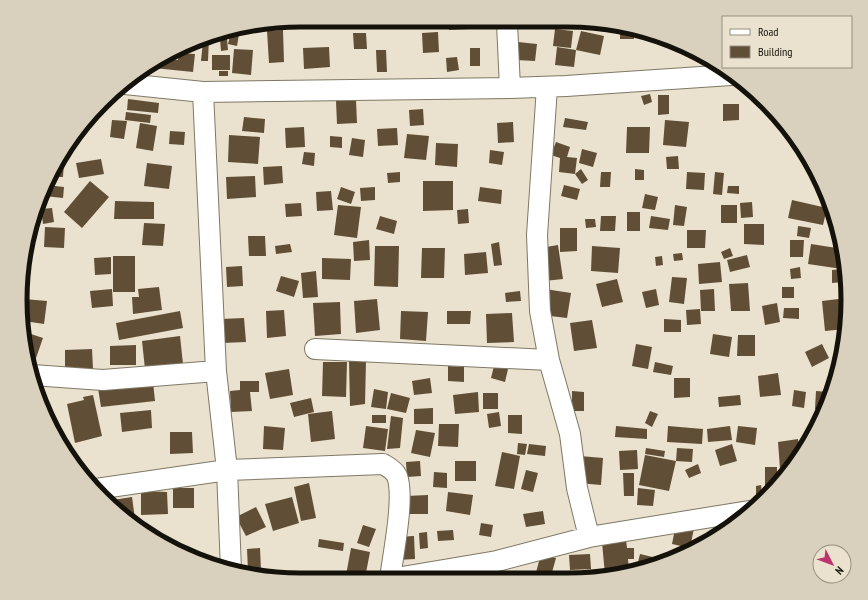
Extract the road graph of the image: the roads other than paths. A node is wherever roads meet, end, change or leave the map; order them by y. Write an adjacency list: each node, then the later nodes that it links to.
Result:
1 (507, 27): 5 (street)
2 (723, 75): 4 (street)
3 (132, 85): 6 (street)
4 (548, 87): 5 (street); 8 (street)
5 (510, 88): 6 (street)
6 (202, 92): 9 (street)
7 (315, 349): 8 (street)
8 (549, 360): 14 (street)
9 (216, 371): 10 (street); 11 (street)
10 (37, 375)
11 (227, 470): 12 (street); 15 (street); 16 (street)
12 (102, 488)
13 (740, 511): 14 (street)
14 (589, 537): 17 (street)
15 (231, 564)
16 (391, 573)
17 (426, 573)

